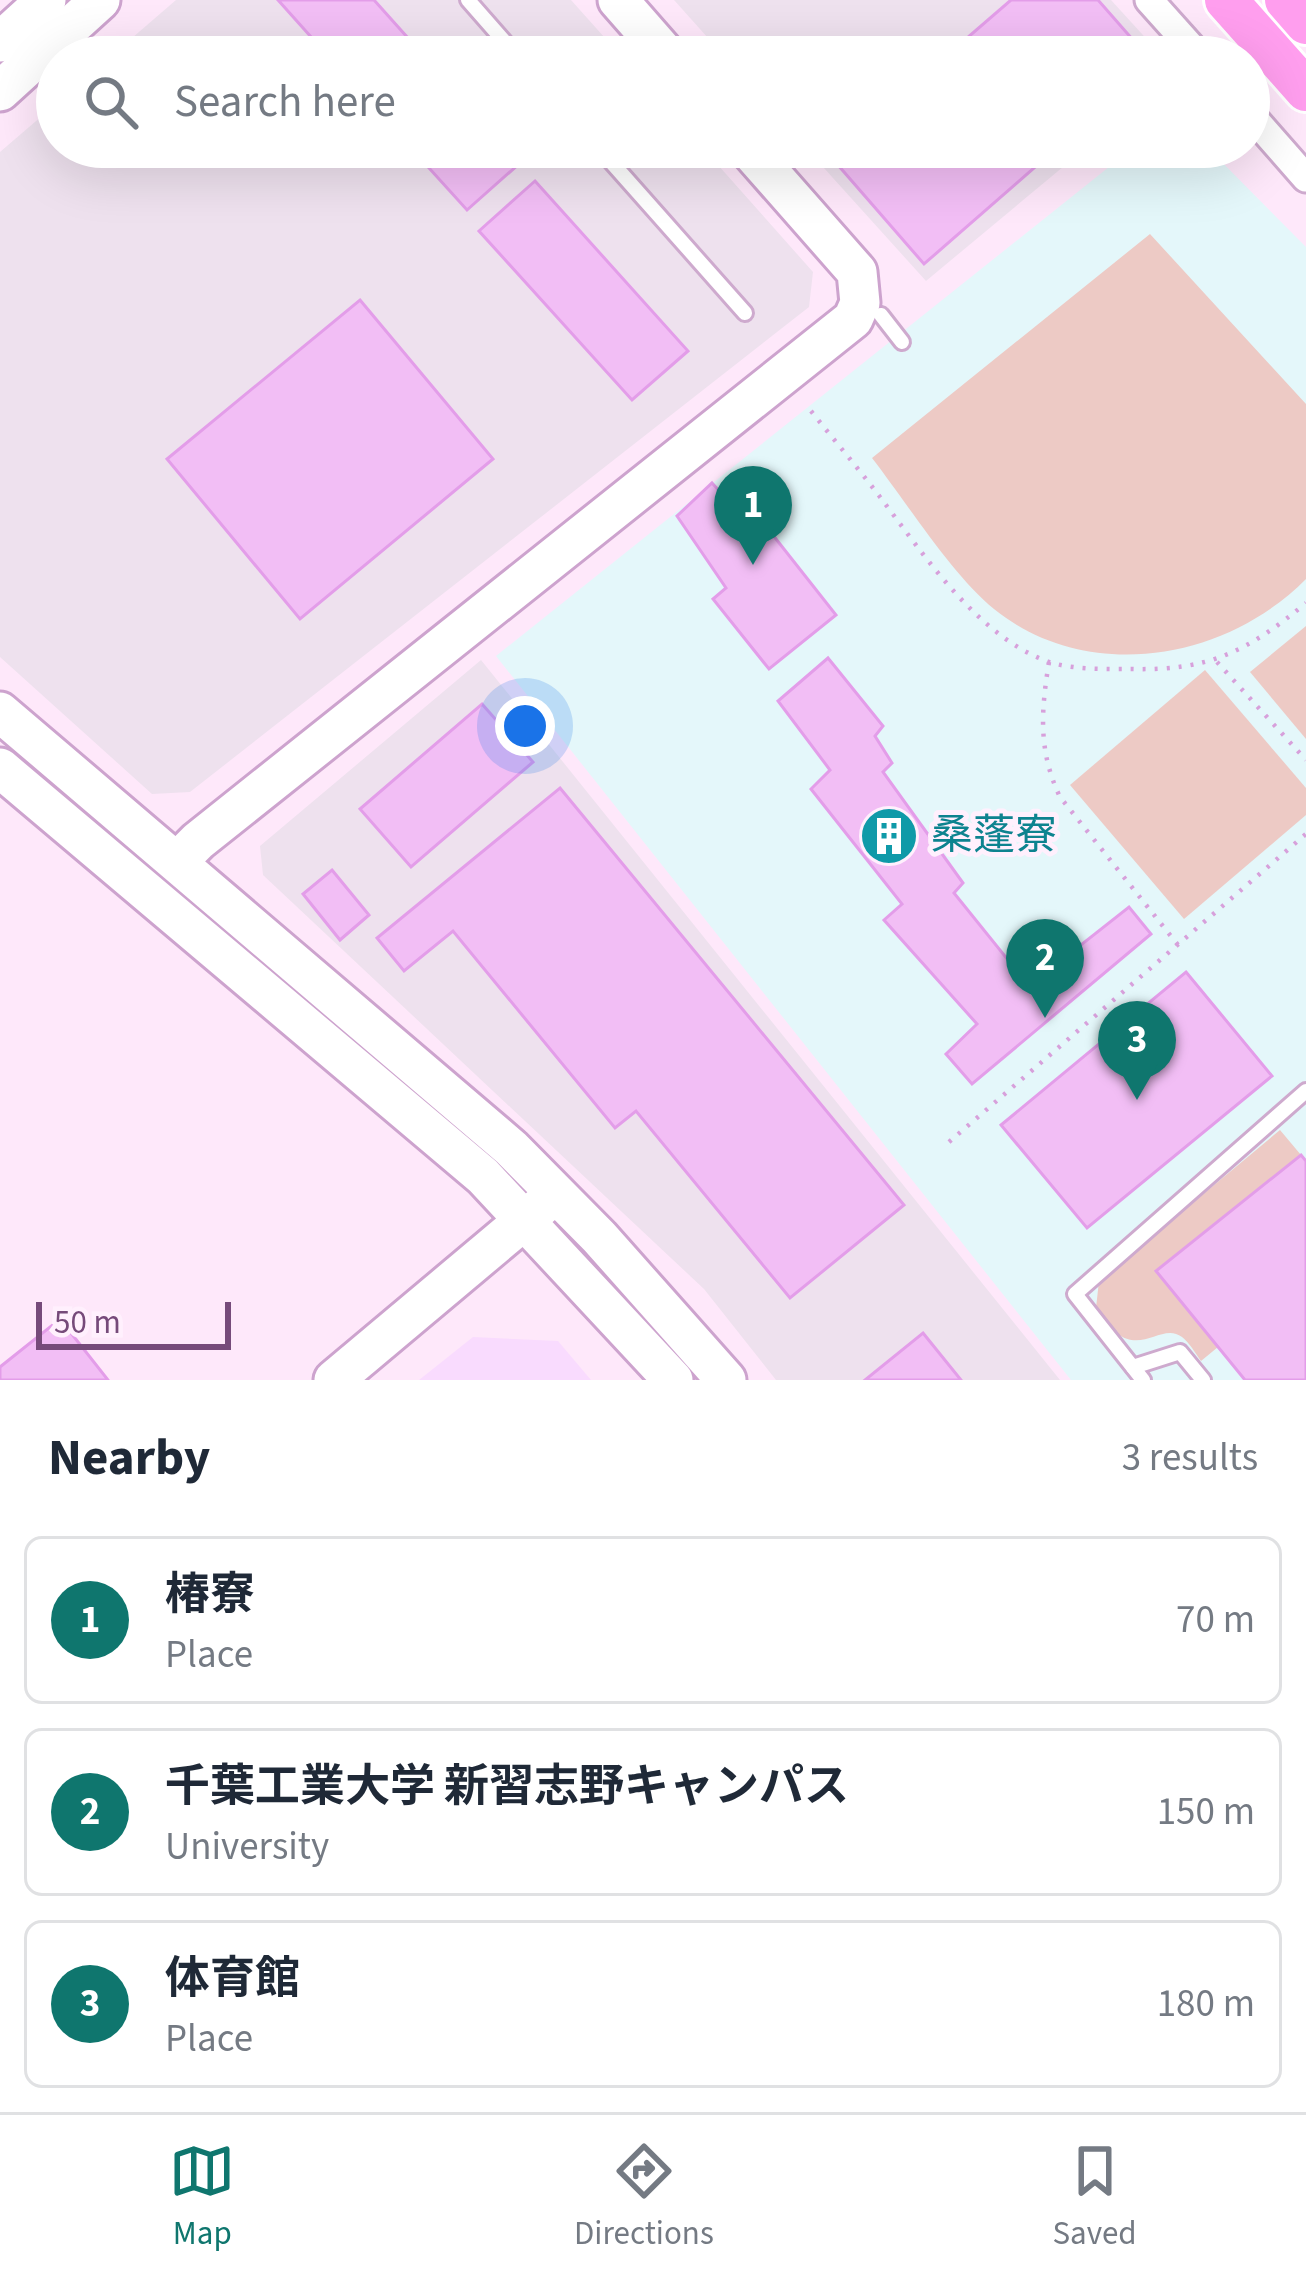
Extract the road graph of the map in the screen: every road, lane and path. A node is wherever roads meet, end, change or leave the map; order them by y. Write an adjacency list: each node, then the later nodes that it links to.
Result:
1 (100, 0): 7 (street)
2 (468, 0): 9 (lane)
3 (618, 0): 10 (street)
4 (1150, 0): 11 (street)
5 (1226, 0): 12 (main road)
6 (1286, 0): 8 (main road)
7 (44, 11): 13 (street); 16 (street)
8 (1306, 23)
9 (500, 36)
10 (650, 36)
11 (1182, 36)
12 (1258, 36)
13 (0, 42)
14 (1270, 50): 15 (main road)
15 (1306, 90)
16 (0, 91)
17 (1270, 137): 20 (street)
18 (617, 168): 21 (lane)
19 (765, 168): 32 (street)
20 (1306, 178)
21 (745, 313)
22 (881, 315): 23 (lane)
23 (902, 341)
24 (812, 411): 27 (path)
25 (1306, 603): 26 (path)
26 (1216, 661): 27 (path); 29 (path)
27 (1049, 662): 33 (path)
28 (0, 712): 32 (street)
29 (1306, 760)
30 (0, 769): 37 (street)
31 (1306, 834): 33 (path)
32 (177, 862): 36 (street)
33 (1178, 945): 35 (path)
34 (1306, 1091): 38 (lane)
35 (949, 1142)
36 (557, 1193): 37 (street); 41 (street)
37 (526, 1220): 39 (street); 40 (street)
38 (1132, 1366): 42 (lane); 43 (lane)
39 (334, 1380)
40 (673, 1380)
41 (726, 1380)
42 (1143, 1380)
43 (1203, 1380)

